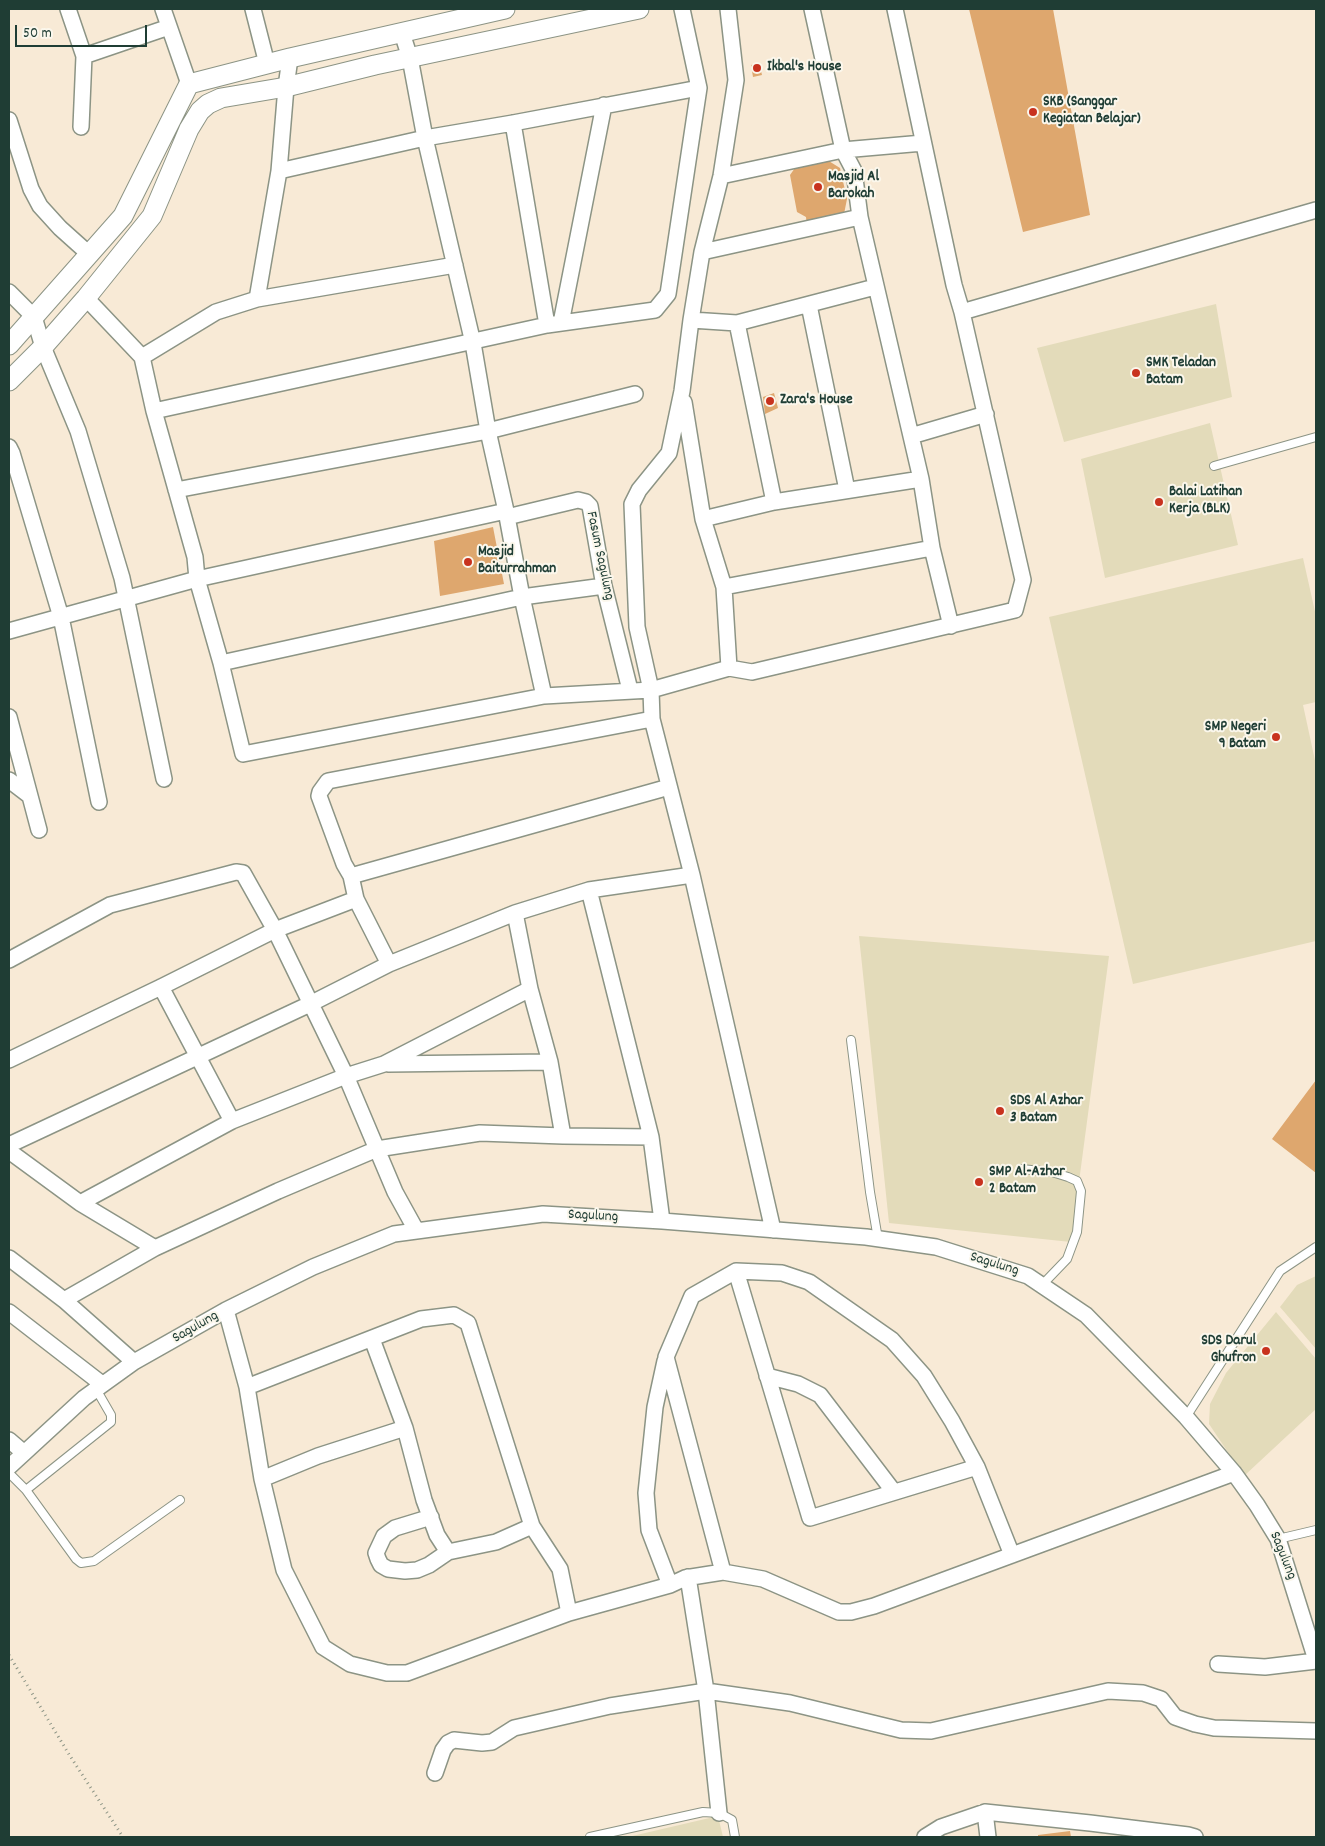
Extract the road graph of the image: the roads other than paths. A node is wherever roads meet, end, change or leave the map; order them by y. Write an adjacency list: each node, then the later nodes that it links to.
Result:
1 (68, 9): 13 (street)
2 (163, 9): 11 (street)
3 (253, 9): 16 (street)
4 (505, 9): 10 (street)
5 (639, 9): 15 (street)
6 (682, 9): 20 (street)
7 (728, 9): 30 (street)
8 (812, 9): 28 (street)
9 (895, 9): 27 (street)
10 (463, 13): 12 (street)
11 (169, 26): 13 (street); 18 (street)
12 (402, 33): 14 (street); 15 (street)
13 (84, 56): 25 (street)
14 (290, 58): 16 (street); 19 (street)
15 (410, 58): 19 (street); 26 (street)
16 (268, 64): 17 (street)
17 (244, 70): 18 (street); 21 (street)
18 (189, 84): 34 (street)
19 (286, 87): 21 (street); 29 (street)
20 (699, 88): 22 (street); 45 (street)
21 (249, 93): 38 (street)
22 (604, 105): 24 (street); 45 (street)
23 (9, 120): 34 (street)
24 (513, 123): 26 (street); 45 (street)
25 (81, 128)
26 (425, 138): 29 (street); 35 (street)
27 (923, 144): 28 (street); 41 (street)
28 (843, 150): 30 (street); 32 (street)
29 (279, 172): 39 (street)
30 (721, 176): 33 (street)
31 (1316, 210): 41 (street)
32 (860, 217): 33 (street); 36 (street)
33 (702, 252): 43 (street)
34 (89, 254): 42 (street)
35 (455, 265): 39 (street); 46 (street)
36 (875, 287): 40 (street); 56 (street)
37 (9, 292): 42 (street)
38 (86, 298): 48 (street); 49 (street)
39 (257, 299): 49 (street)
40 (809, 305): 44 (street); 62 (street)
41 (962, 312): 54 (street)
42 (34, 317): 47 (street); 48 (street)
43 (691, 320): 44 (street); 51 (street)
44 (737, 323): 63 (street)
45 (554, 324): 46 (street)
46 (473, 343): 53 (street); 55 (street)
47 (9, 345)
48 (43, 347): 50 (street); 71 (street)
49 (142, 357): 53 (street)
50 (9, 382)
51 (682, 390): 65 (street); 78 (street)
52 (635, 394): 55 (street)
53 (154, 411): 61 (street)
54 (986, 414): 56 (street); 73 (street)
55 (488, 431): 61 (street); 64 (street)
56 (911, 436): 60 (street)
57 (1316, 437): 59 (lane)
58 (9, 447): 72 (street)
59 (1214, 466)
60 (921, 479): 62 (street); 66 (street)
61 (176, 490): 67 (street)
62 (847, 490): 63 (street)
63 (774, 502): 65 (street)
64 (507, 514): 67 (street); 68 (street, Fasum Sagulung); 70 (street)
65 (703, 519): 69 (street)
66 (932, 548): 69 (street); 73 (street)
67 (197, 579): 71 (street); 75 (street)
68 (604, 586): 70 (street); 77 (street, Fasum Sagulung)
69 (724, 587): 76 (street)
70 (522, 597): 75 (street); 79 (street)
71 (126, 598): 72 (street); 82 (street)
72 (61, 617): 74 (street); 86 (street)
73 (951, 626): 76 (street)
74 (9, 631)
75 (221, 664): 79 (street)
76 (729, 668): 78 (street)
77 (630, 690): 78 (street); 79 (street)
78 (652, 690): 81 (street)
79 (544, 696)
80 (9, 717): 85 (street)
81 (652, 719): 84 (street); 89 (street)
82 (164, 779)
83 (9, 780): 85 (street)
84 (669, 787): 88 (street); 89 (street)
85 (30, 796): 87 (street)
86 (99, 802)
87 (39, 830)
88 (692, 874): 90 (street); 115 (street)
89 (351, 876): 91 (street)
90 (590, 890): 92 (street); 107 (street)
91 (356, 899): 93 (street); 95 (street)
92 (515, 913): 95 (street); 97 (street)
93 (275, 930): 94 (street); 96 (street); 98 (street)
94 (9, 960)
95 (389, 964): 98 (street)
96 (161, 987): 100 (street); 101 (street)
97 (530, 989): 102 (street); 103 (street)
98 (310, 1004): 100 (street); 104 (street)
99 (851, 1040): 116 (lane)
100 (198, 1056): 105 (street); 108 (street)
101 (9, 1060)
102 (550, 1062): 103 (street); 106 (street)
103 (384, 1064): 104 (street)
104 (346, 1076): 105 (street); 109 (street)
105 (232, 1121): 112 (street)
106 (563, 1136): 107 (street); 109 (street)
107 (651, 1136): 113 (street)
108 (9, 1145)
109 (377, 1149): 114 (street); 118 (street)
110 (9, 1151): 112 (street)
111 (1021, 1170): 121 (lane)
112 (80, 1203): 118 (street)
113 (662, 1221): 114 (street, Sagulung); 115 (street, Sagulung)
114 (416, 1230): 123 (street, Sagulung)
115 (772, 1230): 116 (street, Sagulung)
116 (878, 1239): 121 (street, Sagulung)
117 (1316, 1247): 131 (lane)
118 (155, 1248): 122 (street)
119 (9, 1258): 122 (street)
120 (736, 1271): 126 (street); 128 (street); 136 (street)
121 (1042, 1285): 131 (street, Sagulung)
122 (64, 1300): 127 (street)
123 (226, 1310): 127 (street, Sagulung); 130 (street)
124 (9, 1312): 129 (street)
125 (372, 1339): 130 (street); 132 (street); 144 (street)
126 (666, 1357): 149 (street); 151 (street)
127 (134, 1362): 129 (street, Sagulung)
128 (767, 1376): 141 (street); 141 (street)
129 (99, 1387): 134 (street, Sagulung); 140 (lane)
130 (247, 1387): 139 (street)
131 (1186, 1417): 138 (street, Sagulung)
132 (405, 1428): 139 (street); 143 (street)
133 (9, 1440): 134 (street)
134 (24, 1452): 135 (street, Sagulung)
135 (9, 1467)
136 (977, 1467): 141 (street); 148 (street)
137 (9, 1472): 140 (lane)
138 (1234, 1473): 146 (street, Sagulung); 148 (street)
139 (262, 1479): 152 (street)
140 (26, 1490): 142 (lane)
141 (894, 1492)
142 (180, 1500)
143 (431, 1517): 147 (street); 147 (street)
144 (532, 1526): 147 (street); 152 (street)
145 (1316, 1530): 146 (lane)
146 (1278, 1538): 153 (street, Sagulung)
147 (448, 1552)
148 (1012, 1555): 149 (street)
149 (723, 1572): 150 (street)
150 (688, 1577): 151 (street); 155 (street)
151 (670, 1585): 152 (street)
152 (569, 1613)
153 (1316, 1661): 154 (street)
154 (1218, 1664)
155 (706, 1692): 156 (street); 157 (street); 159 (street)
156 (1316, 1731)
157 (435, 1773)
158 (985, 1812): 160 (street); 163 (street); 164 (street)
159 (719, 1813): 161 (lane); 162 (lane)
160 (1092, 1830): 165 (street)
161 (590, 1837)
162 (735, 1837)
163 (925, 1837)
164 (988, 1837)
165 (1195, 1837)

